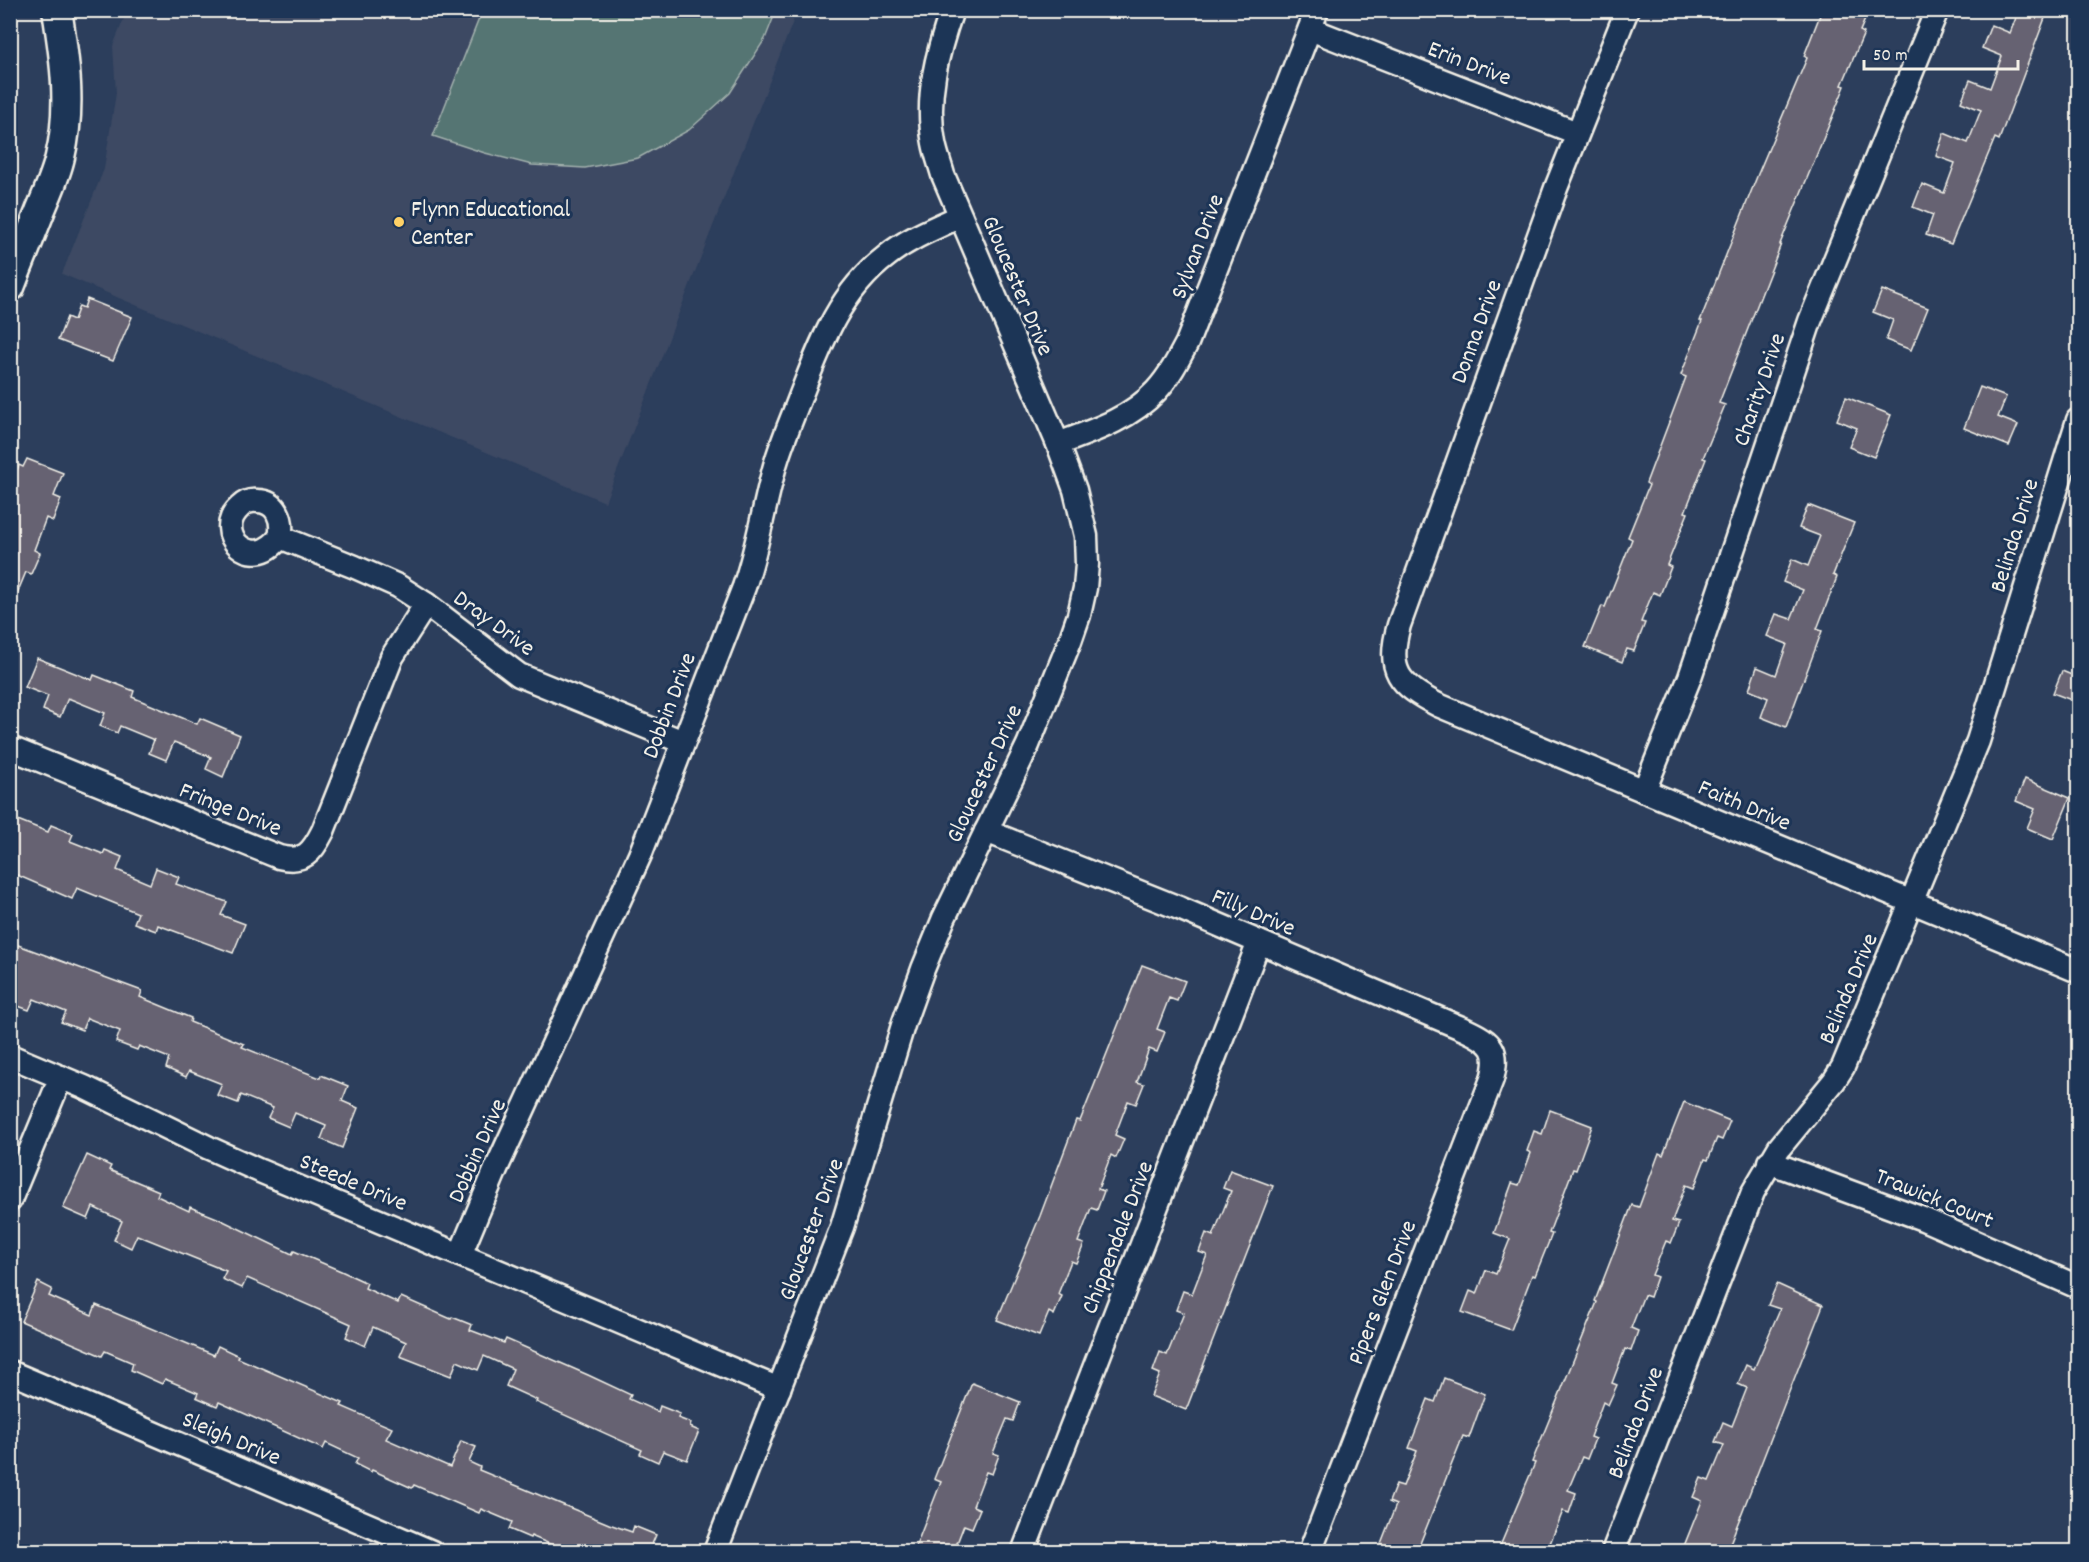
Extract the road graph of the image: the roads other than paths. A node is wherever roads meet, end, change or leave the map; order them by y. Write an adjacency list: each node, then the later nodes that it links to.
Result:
1 (57, 10): 8 (street)
2 (952, 10): 7 (street, Gloucester Drive)
3 (1627, 10): 6 (street, Donna Drive)
4 (1937, 10): 16 (street, Charity Drive)
5 (1313, 20): 6 (street, Erin Drive); 10 (street, Sylvan Drive)
6 (1577, 133): 13 (street, Donna Drive)
7 (960, 216): 10 (street, Gloucester Drive); 14 (street, Dobbin Drive)
8 (14, 269)
9 (2079, 420): 18 (street, Belinda Drive)
10 (1058, 444): 17 (street, Gloucester Drive)
11 (280, 537): 12 (street, Dray Drive)
12 (426, 604): 14 (street, Dray Drive); 15 (street, Fringe Drive)
13 (1398, 675): 16 (street, Faith Drive)
14 (683, 742): 26 (street, Dobbin Drive)
15 (10, 748)
16 (1644, 791): 18 (street, Faith Drive)
17 (986, 831): 19 (street, Filly Drive); 29 (street, Gloucester Drive)
18 (1913, 903): 20 (street, Faith Drive); 24 (street, Belinda Drive)
19 (1259, 942): 21 (street, Filly Drive); 32 (street, Chippendale Drive)
20 (2079, 971)
21 (1494, 1051): 33 (street, Pipers Glen Drive)
22 (10, 1056): 23 (street, Steede Drive)
23 (61, 1077): 25 (street); 26 (street, Steede Drive)
24 (1769, 1162): 27 (street, Trawick Court); 34 (street, Belinda Drive)
25 (10, 1200)
26 (460, 1255): 29 (street, Steede Drive)
27 (2079, 1287)
28 (10, 1372): 30 (street, Sleigh Drive)
29 (779, 1389): 31 (street, Gloucester Drive)
30 (432, 1551)
31 (715, 1551)
32 (1023, 1551)
33 (1310, 1551)
34 (1613, 1551)

